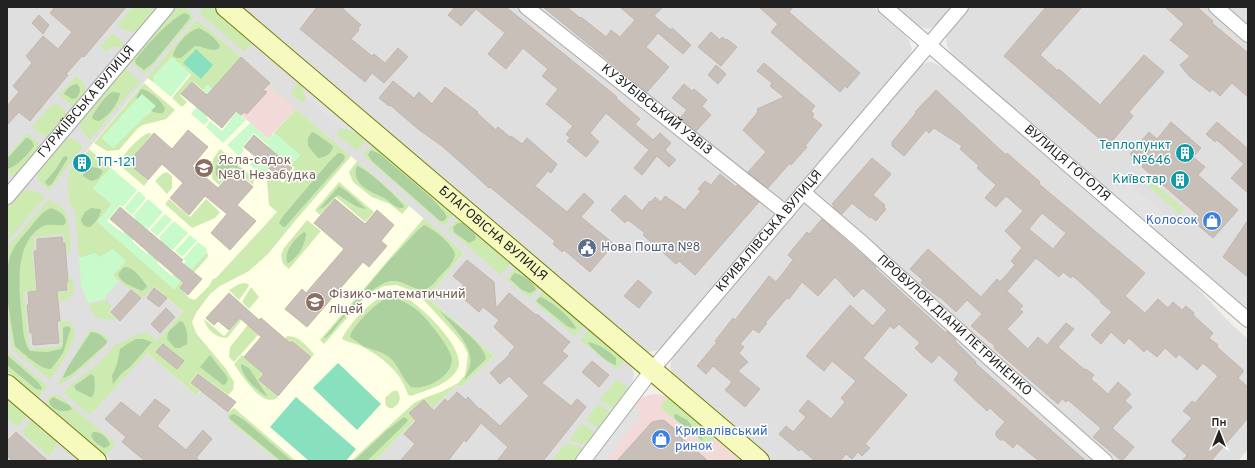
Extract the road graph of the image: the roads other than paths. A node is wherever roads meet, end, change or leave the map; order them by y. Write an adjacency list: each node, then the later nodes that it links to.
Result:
1 (167, 7): 10 (street, ГУРЖІЇВСЬКА ВУЛИЦЯ)
2 (226, 7): 13 (main road, БЛАГОВІСНА ВУЛИЦЯ)
3 (526, 7): 11 (street, КУЗУБІВСЬКИЙ УЗВІЗ)
4 (885, 7): 8 (street, ВУЛИЦЯ ГОГОЛЯ)
5 (961, 7): 8 (street, КРИВАЛІВСЬКА ВУЛИЦЯ)
6 (1216, 7): 7 (street)
7 (1248, 35)
8 (929, 45): 9 (street, КРИВАЛІВСЬКА ВУЛИЦЯ); 12 (street, ВУЛИЦЯ ГОГОЛЯ)
9 (803, 192): 11 (street, КРИВАЛІВСЬКА ВУЛИЦЯ); 18 (street, ПРОВУЛОК ДІАНИ ПЕТРИНЕНКО)
10 (7, 197)
11 (786, 213): 13 (street, КРИВАЛІВСЬКА ВУЛИЦЯ)
12 (1248, 320)
13 (652, 370): 16 (street, КРИВАЛІВСЬКА ВУЛИЦЯ); 17 (main road, БЛАГОВІСНА ВУЛИЦЯ)
14 (7, 385): 15 (main road)
15 (96, 461)
16 (583, 461)
17 (759, 461)
18 (1105, 461)

